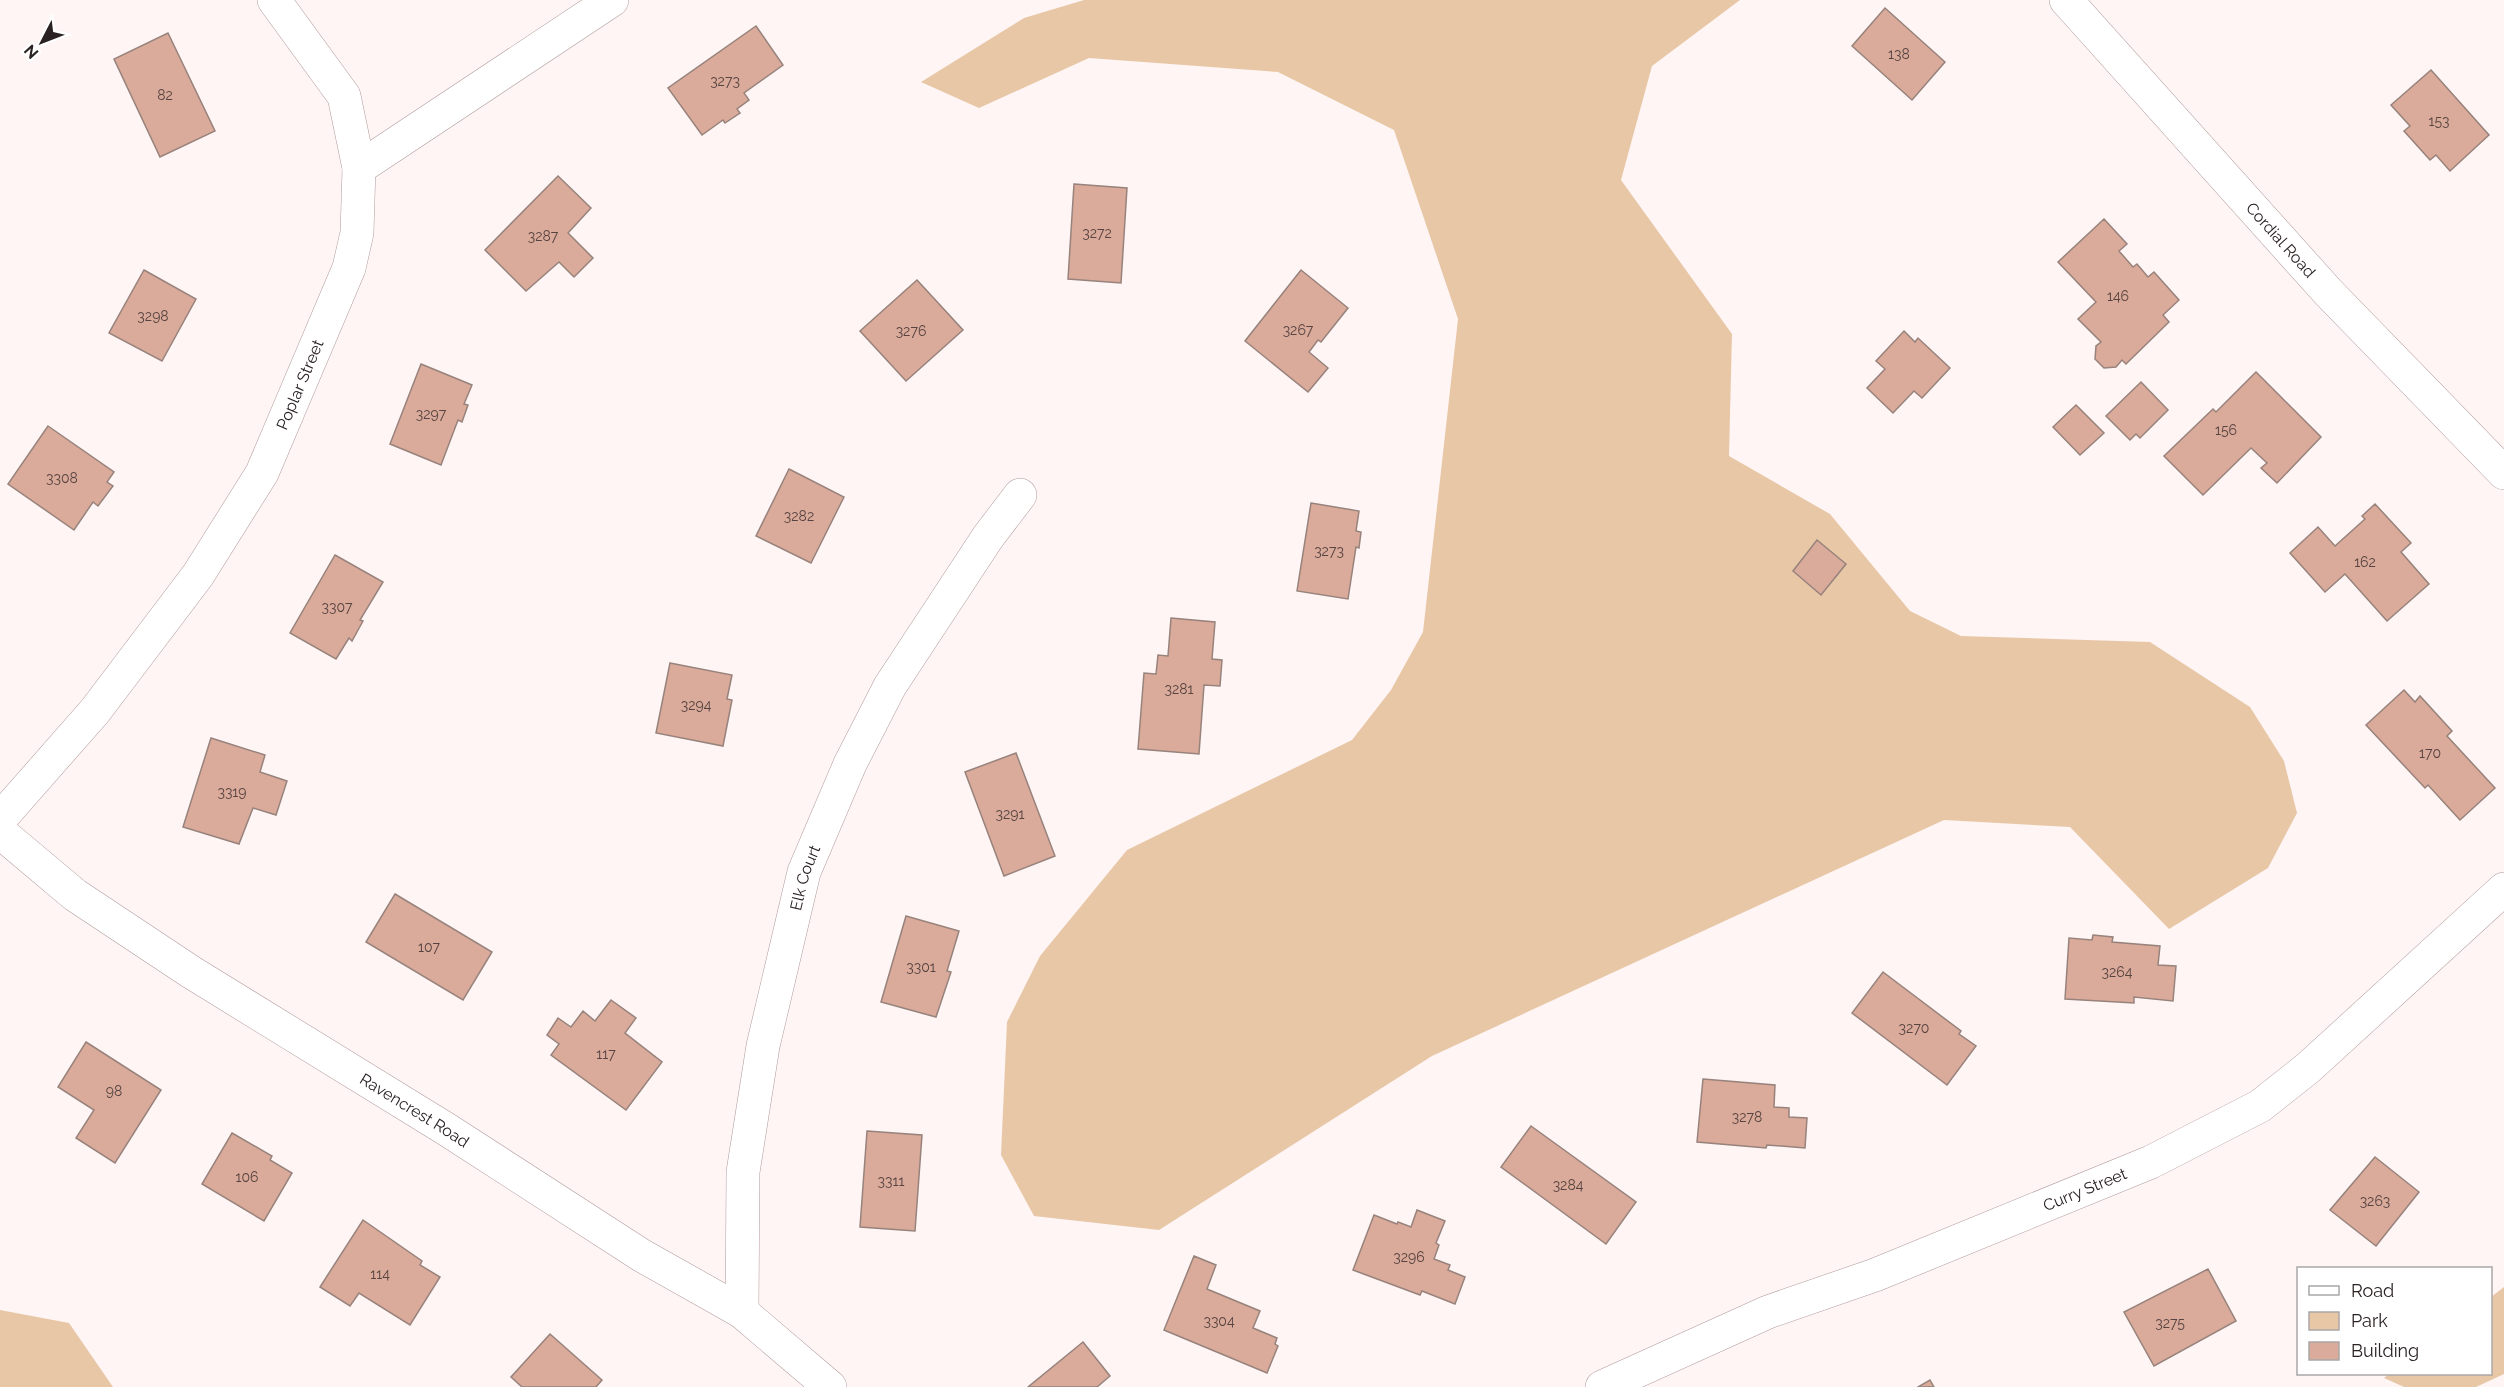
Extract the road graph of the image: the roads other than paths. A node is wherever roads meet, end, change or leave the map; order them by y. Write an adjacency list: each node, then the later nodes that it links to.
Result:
1 (274, 0): 4 (street, Poplar Street)
2 (612, 0): 4 (street)
3 (2066, 0): 5 (street, Cordial Road)
4 (359, 168): 7 (street, Poplar Street)
5 (2504, 473)
6 (1020, 495): 10 (street, Elk Court)
7 (0, 819)
8 (0, 832): 10 (street, Ravencrest Road)
9 (2504, 889): 12 (street, Curry Street)
10 (742, 1312): 11 (street, Ravencrest Road)
11 (830, 1387)
12 (1602, 1387)

